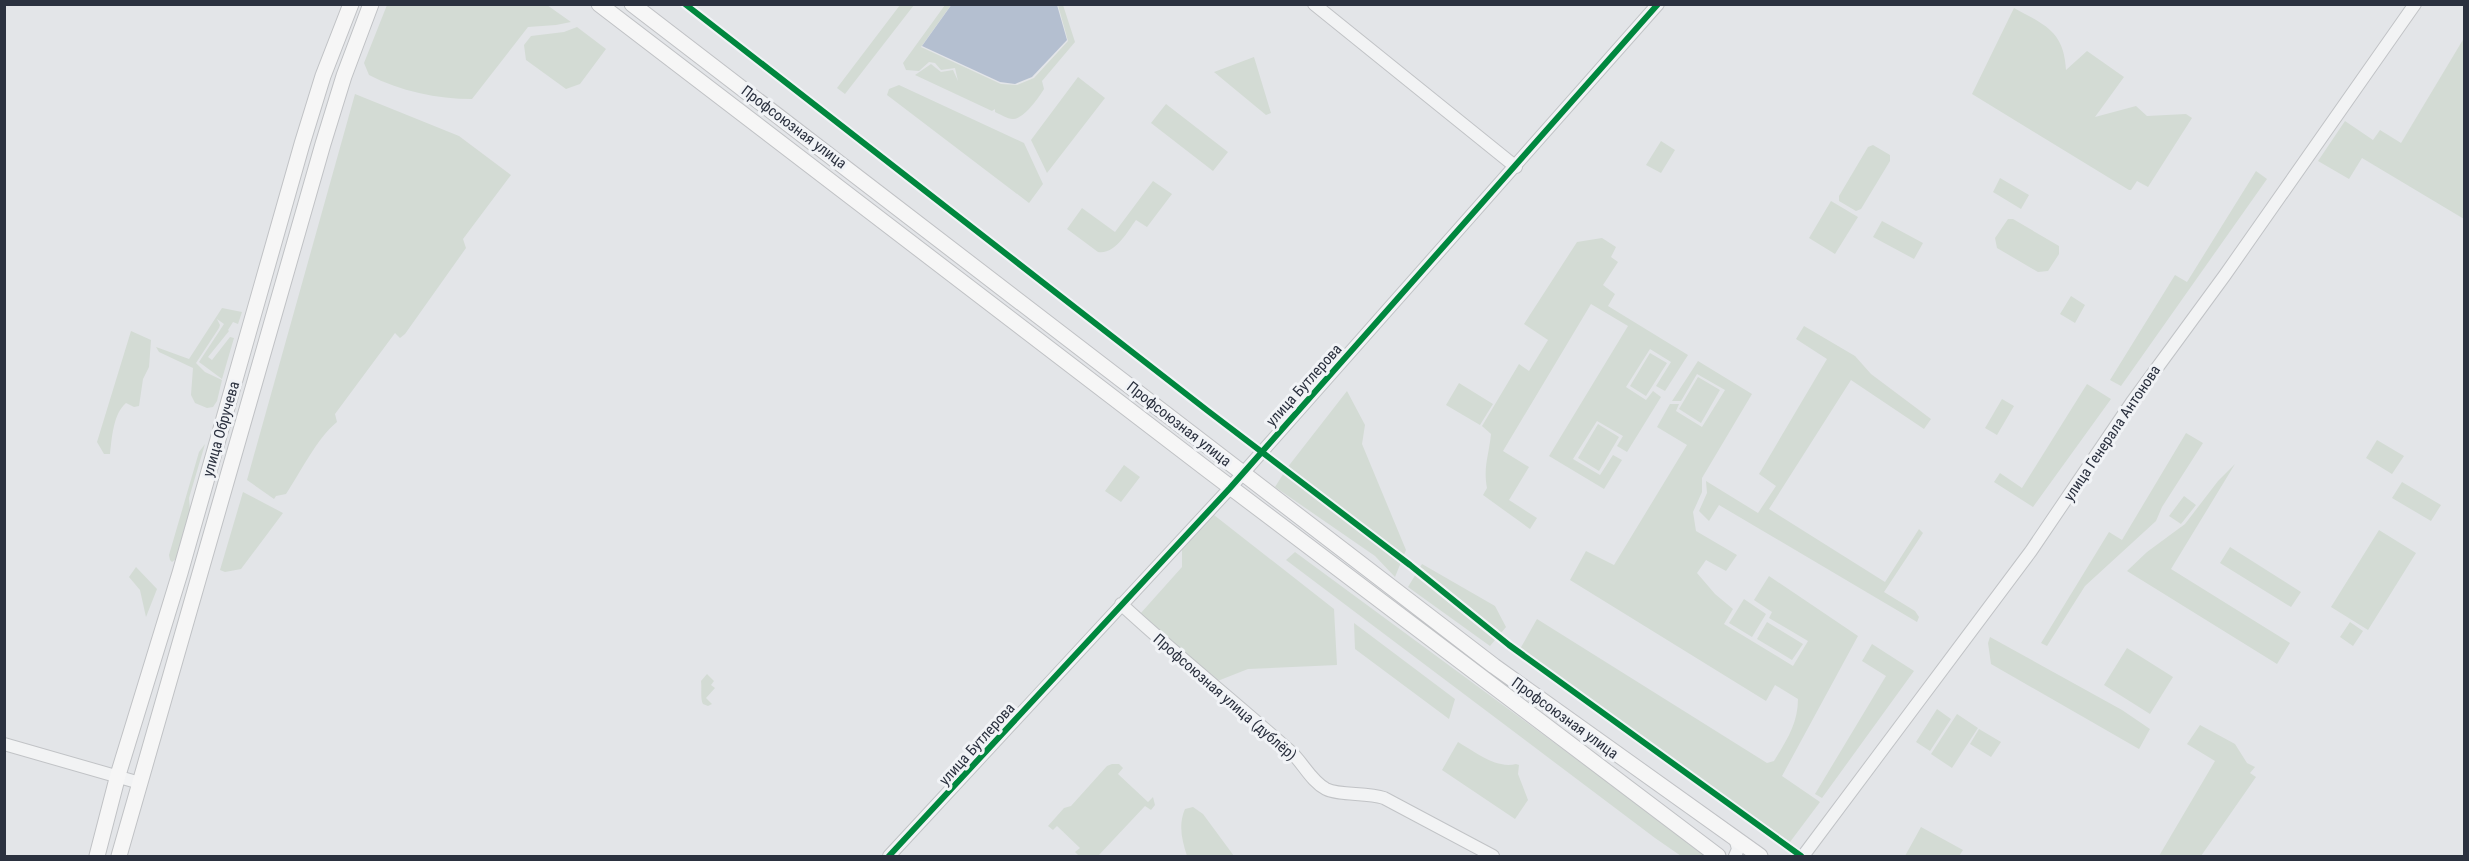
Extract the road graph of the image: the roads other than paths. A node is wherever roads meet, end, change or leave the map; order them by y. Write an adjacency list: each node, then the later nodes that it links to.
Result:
1 (351, 4): 11 (main road, улица Обручева)
2 (371, 4): 12 (main road, улица Обручева)
3 (599, 4): 10 (main road, Профсоюзная улица)
4 (632, 4): 9 (main road, Профсоюзная улица)
5 (1314, 4): 8 (street)
6 (1658, 4): 8 (street, улица Бутлерова)
7 (2415, 4): 25 (street, улица Генерала Антонова)
8 (1516, 167): 9 (street, улица Бутлерова)
9 (1242, 474): 10 (street, улица Бутлерова); 17 (main road, Профсоюзная улица)
10 (1230, 488): 13 (street, улица Бутлерова); 22 (main road, Профсоюзная улица)
11 (180, 573): 12 (street); 15 (main road, улица Обручева)
12 (200, 579): 16 (main road, улица Обручева)
13 (1121, 604): 20 (street, улица Бутлерова); 21 (street, Профсоюзная улица (дублёр))
14 (4, 744): 15 (street)
15 (118, 776): 16 (street); 18 (main road, улица Обручева)
16 (140, 783): 19 (main road, улица Обручева)
17 (1734, 838): 23 (street); 24 (main road, Профсоюзная улица)
18 (97, 856)
19 (119, 856)
20 (889, 856)
21 (1493, 856)
22 (1718, 856)
23 (1735, 856)
24 (1760, 856)
25 (1803, 856)

